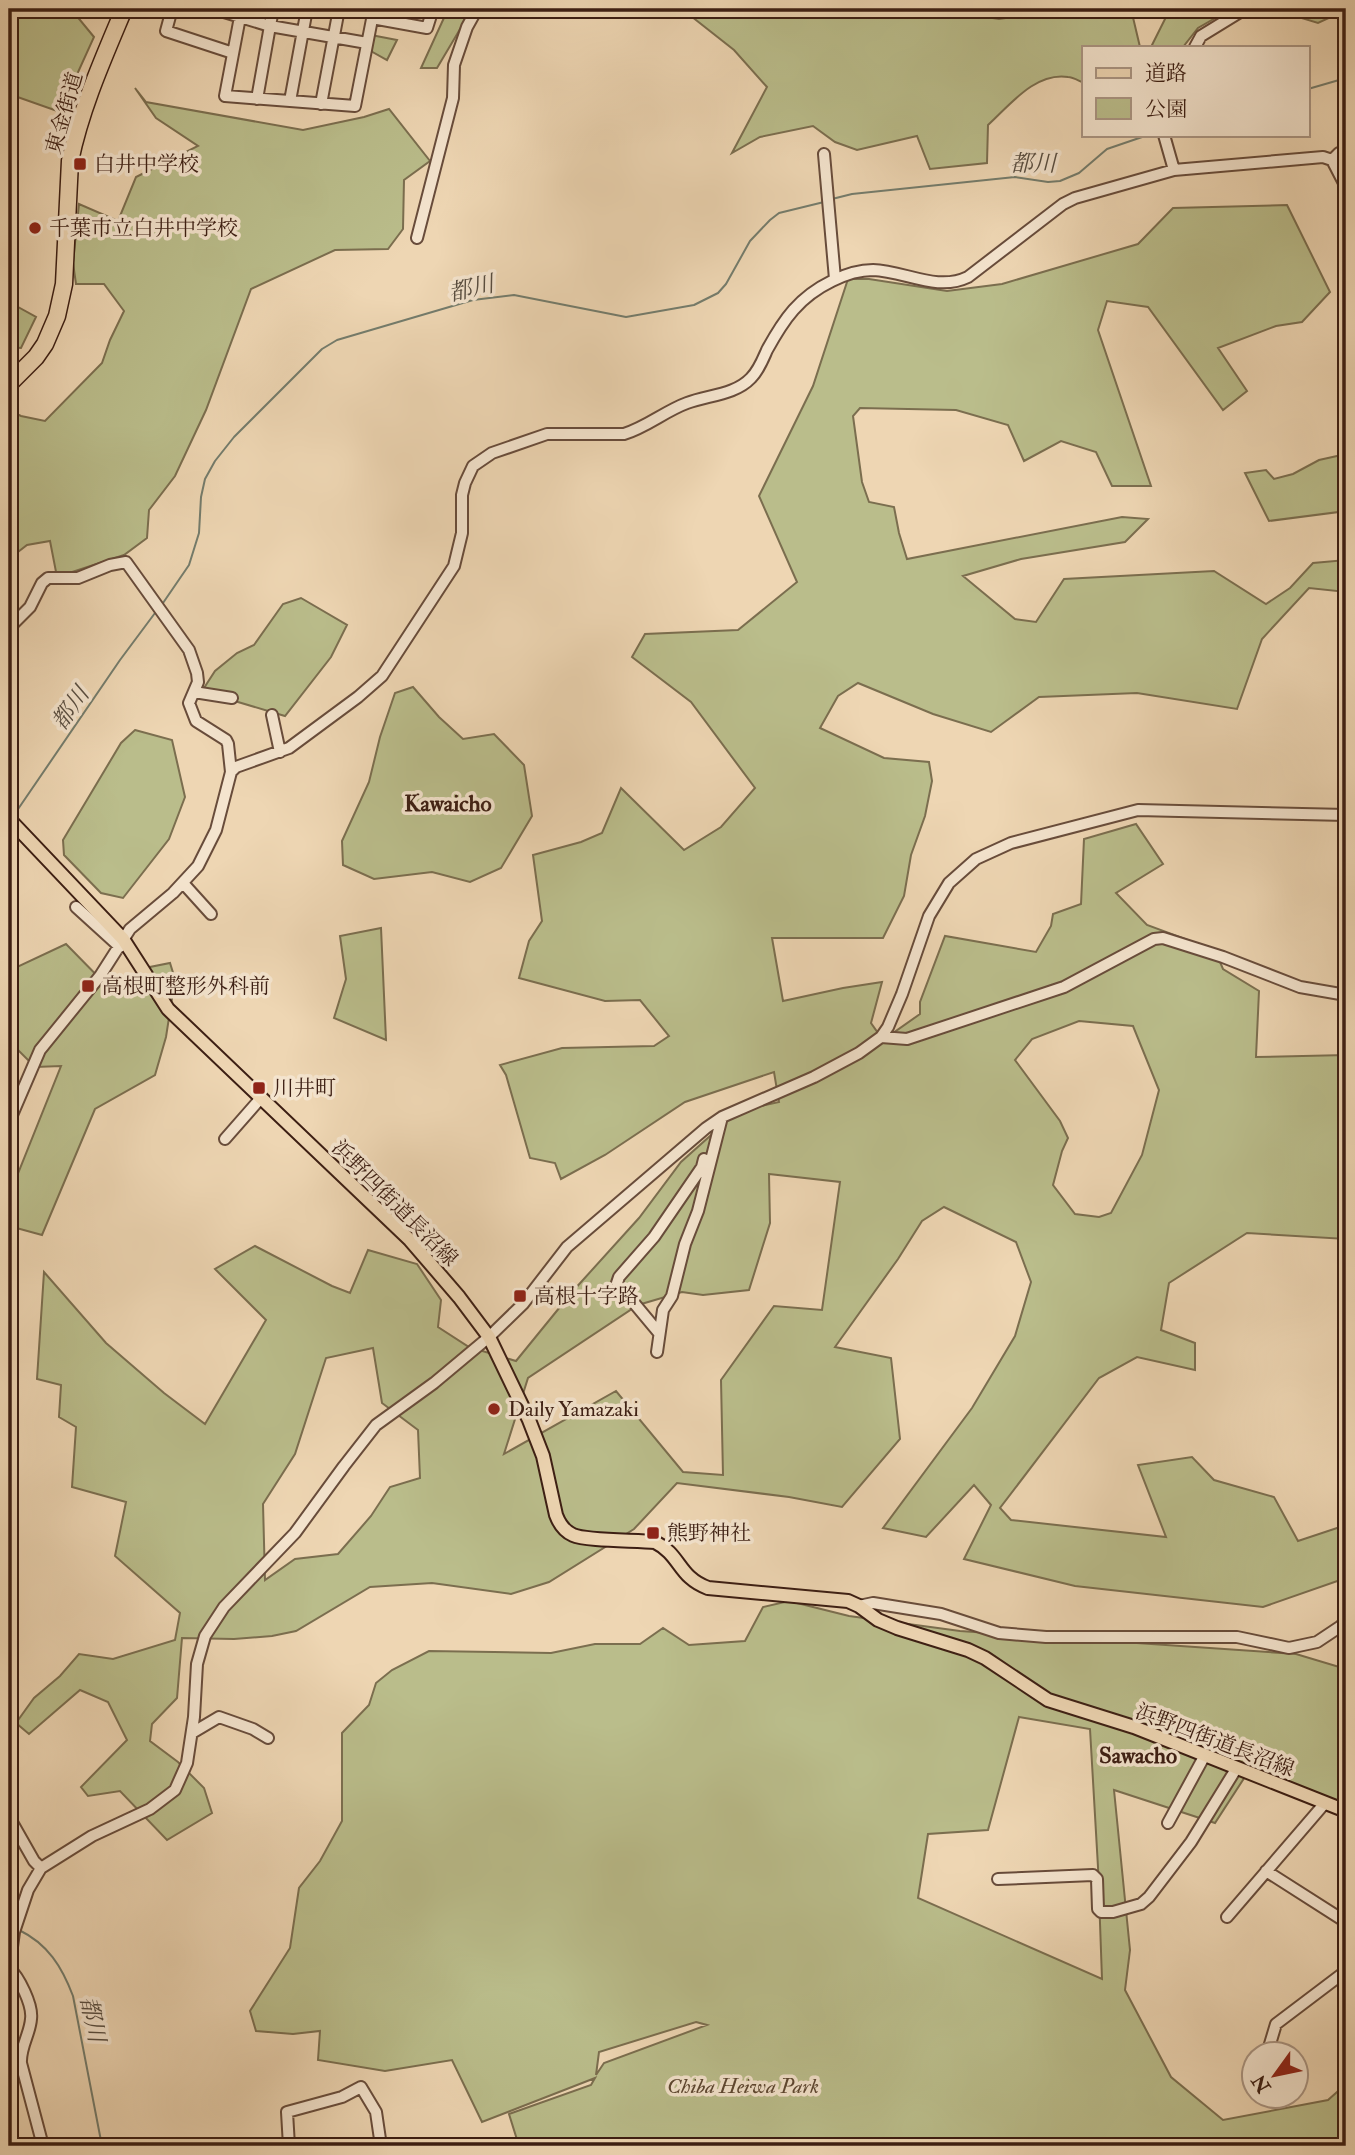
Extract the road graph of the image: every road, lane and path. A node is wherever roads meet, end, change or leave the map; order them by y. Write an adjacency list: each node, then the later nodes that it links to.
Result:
1 (124, 9): 29 (highway, 東金街道)
2 (172, 9): 17 (street)
3 (214, 9): 11 (street)
4 (273, 9): 12 (street)
5 (307, 9): 13 (street)
6 (339, 9): 14 (street)
7 (433, 9): 10 (street)
8 (477, 9): 27 (street)
9 (1245, 9): 16 (street)
10 (373, 13): 15 (street)
11 (240, 17): 12 (street); 17 (street)
12 (271, 26): 13 (street); 18 (street)
13 (303, 32): 14 (street); 19 (street)
14 (334, 37): 15 (street); 20 (street)
15 (367, 43): 20 (street)
16 (1196, 46)
17 (233, 53): 18 (street)
18 (257, 99): 19 (street)
19 (290, 101): 20 (street)
20 (321, 104)
21 (1164, 136): 25 (street)
22 (1346, 152): 24 (street)
23 (824, 154): 28 (street)
24 (1332, 160): 25 (street); 26 (street)
25 (1174, 170): 28 (street)
26 (1346, 187)
27 (417, 238)
28 (835, 279): 34 (street)
29 (9, 384)
30 (9, 628): 31 (street)
31 (194, 692): 32 (street); 35 (street)
32 (232, 698)
33 (271, 715): 34 (street)
34 (280, 752): 35 (street)
35 (231, 772): 38 (street)
36 (1346, 815): 43 (street)
37 (9, 819): 41 (main road, 浜野四街道長沼線)
38 (183, 883): 40 (street); 41 (street)
39 (76, 907): 41 (street)
40 (211, 914)
41 (122, 943): 44 (main road, 浜野四街道長沼線); 46 (street)
42 (1346, 995): 43 (street)
43 (881, 1037): 45 (street)
44 (261, 1098): 47 (street); 50 (main road, 浜野四街道長沼線)
45 (722, 1117): 49 (street); 50 (street)
46 (9, 1122)
47 (225, 1139)
48 (704, 1159): 49 (street)
49 (659, 1333): 51 (street)
50 (489, 1336): 52 (main road, 浜野四街道長沼線); 54 (street)
51 (657, 1352)
52 (859, 1606): 53 (street); 56 (main road, 浜野四街道長沼線)
53 (1346, 1620)
54 (192, 1733): 55 (street); 62 (street)
55 (268, 1738)
56 (1205, 1755): 57 (main road, 浜野四街道長沼線); 61 (street)
57 (1236, 1769): 58 (main road, 浜野四街道長沼線); 64 (street)
58 (1325, 1803): 59 (main road, 浜野四街道長沼線); 63 (street)
59 (1346, 1811)
60 (9, 1817): 62 (street)
61 (1168, 1824)
62 (41, 1868): 67 (street)
63 (1266, 1871): 65 (street); 66 (street)
64 (998, 1879)
65 (1227, 1917)
66 (1346, 1922)
67 (10, 1963): 70 (street)
68 (1346, 1971): 69 (street)
69 (1271, 2039)
70 (43, 2146)
71 (289, 2146): 72 (street)
72 (381, 2146)

